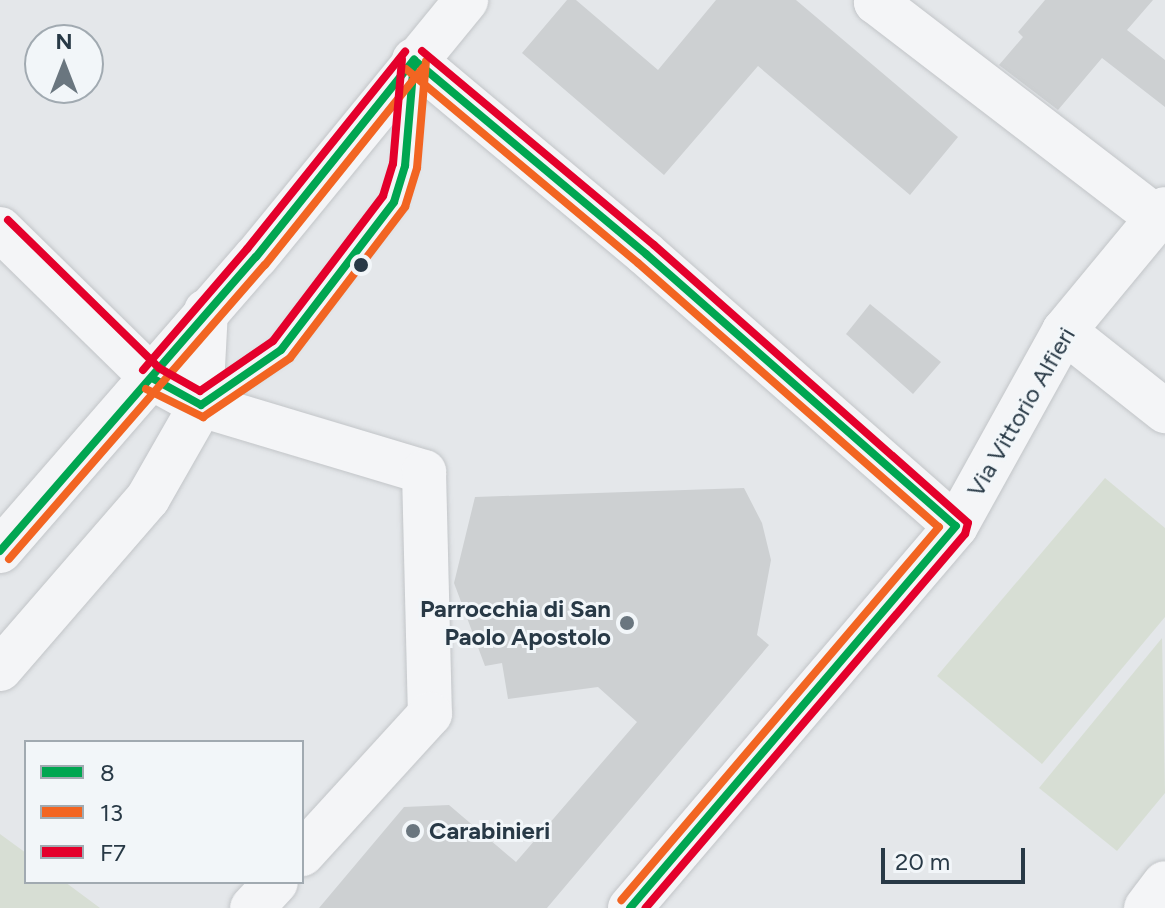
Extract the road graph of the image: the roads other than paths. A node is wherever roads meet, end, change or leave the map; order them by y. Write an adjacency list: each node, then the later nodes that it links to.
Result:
1 (466, 0): 3 (street)
2 (878, 0): 4 (street)
3 (414, 60): 6 (street); 9 (lane); 11 (street)
4 (1162, 214): 7 (street, Via Vittorio Alfieri)
5 (0, 229): 8 (street)
6 (206, 311): 8 (street); 9 (street)
7 (1064, 331): 10 (street); 11 (street, Via Vittorio Alfieri)
8 (152, 378): 9 (street); 12 (street)
9 (201, 405): 13 (street); 14 (street)
10 (1165, 411)
11 (956, 526): 18 (street, Via Vittorio Alfieri)
12 (0, 551)
13 (0, 669)
14 (304, 852)
15 (1165, 883): 19 (street)
16 (274, 884): 17 (street)
17 (252, 908)
18 (630, 908)
19 (1146, 908)

